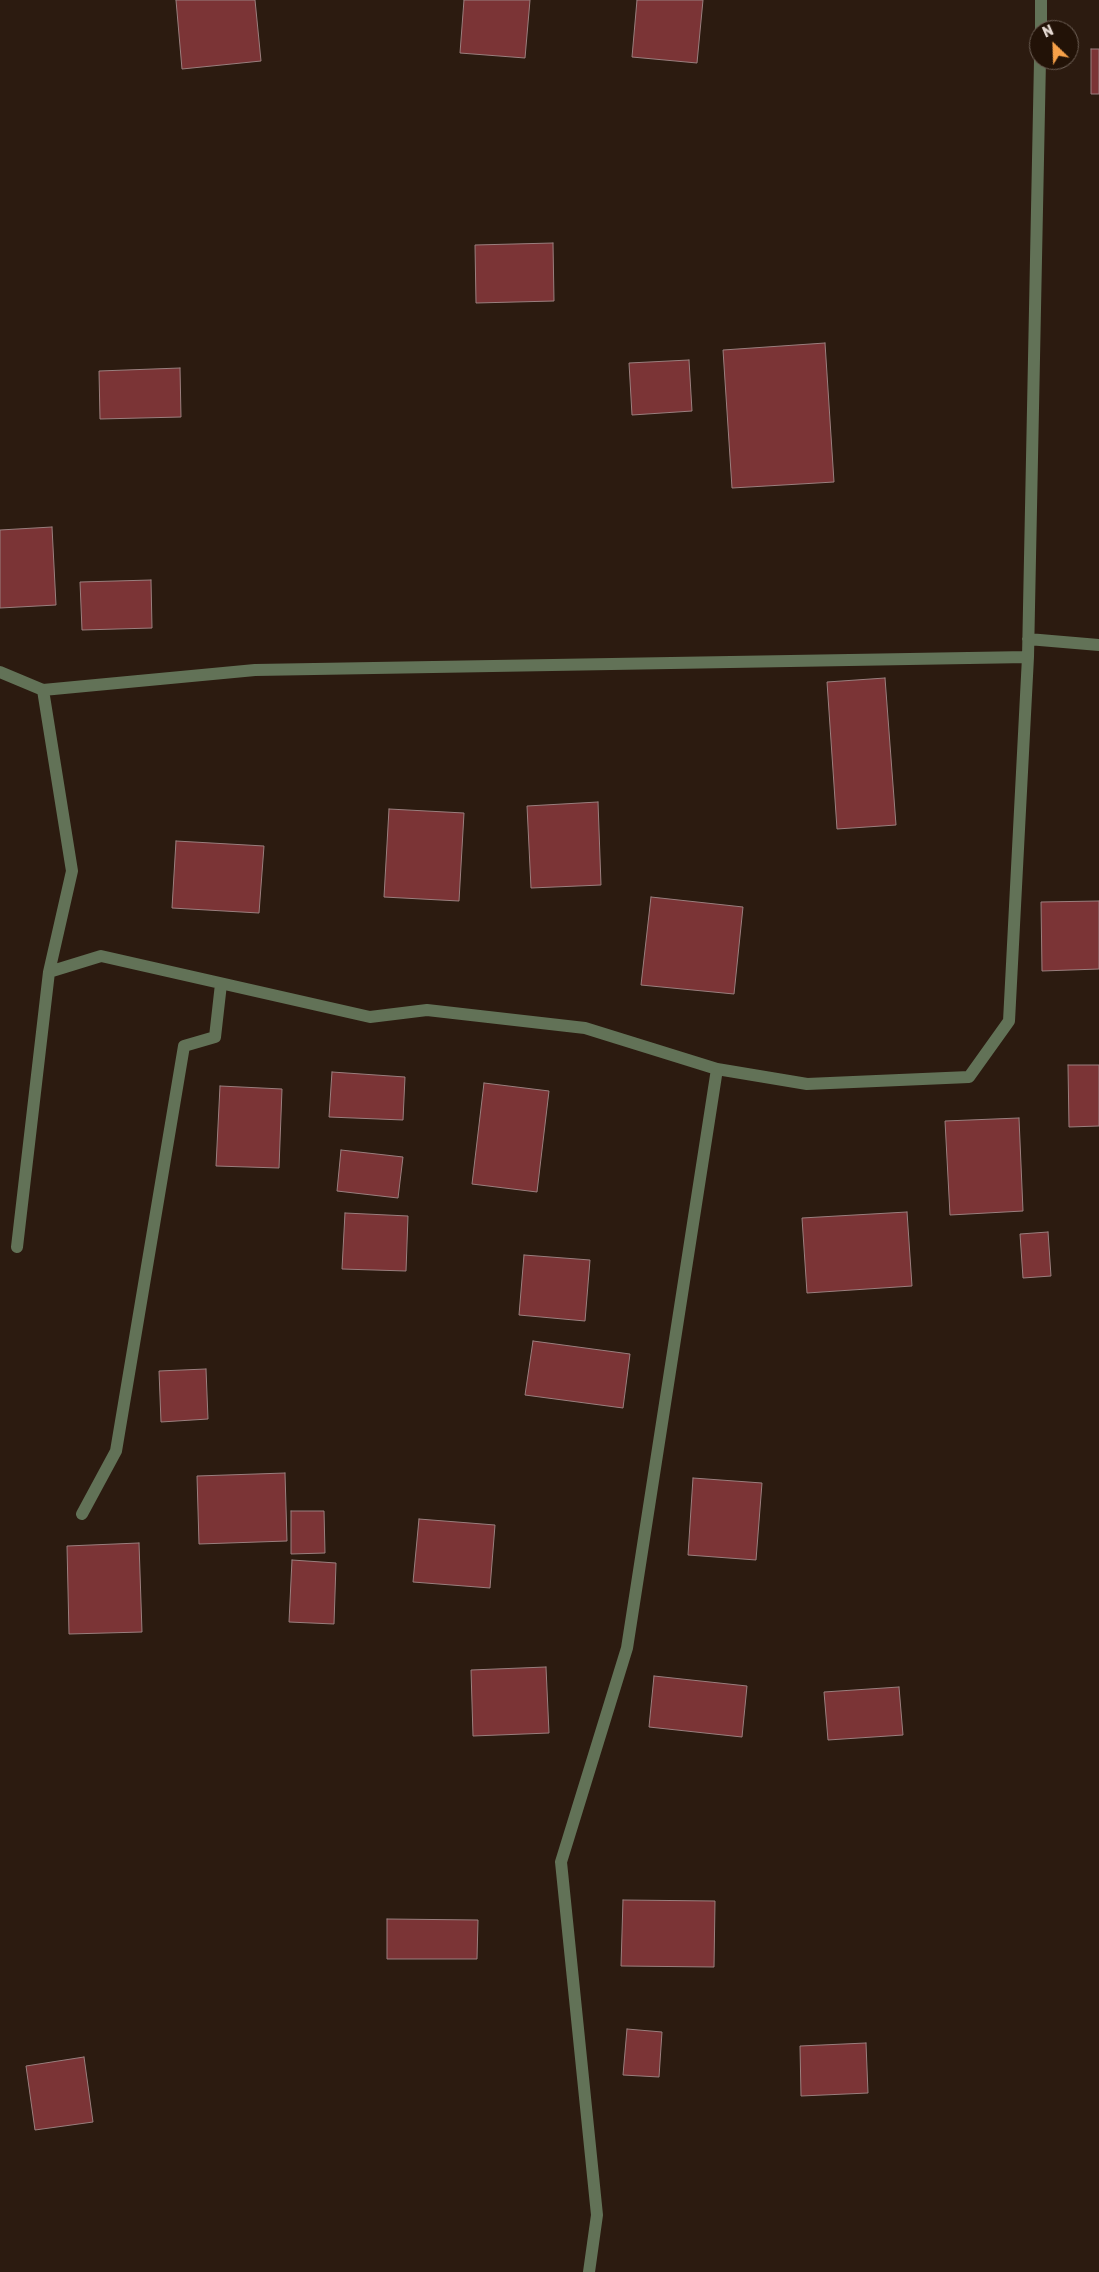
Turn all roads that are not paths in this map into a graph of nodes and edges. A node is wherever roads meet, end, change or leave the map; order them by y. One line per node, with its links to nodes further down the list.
1 (1041, 0): 2 (street)
2 (1041, 20)
3 (1040, 70): 4 (street)
4 (1028, 640): 5 (street); 6 (street)
5 (1099, 645)
6 (1028, 657): 8 (street); 11 (street)
7 (0, 672): 8 (street)
8 (43, 690): 9 (street)
9 (49, 972): 10 (street); 12 (street)
10 (221, 984): 11 (street); 13 (street)
11 (717, 1069): 14 (street)
12 (17, 1247)
13 (82, 1514)
14 (589, 2272)

